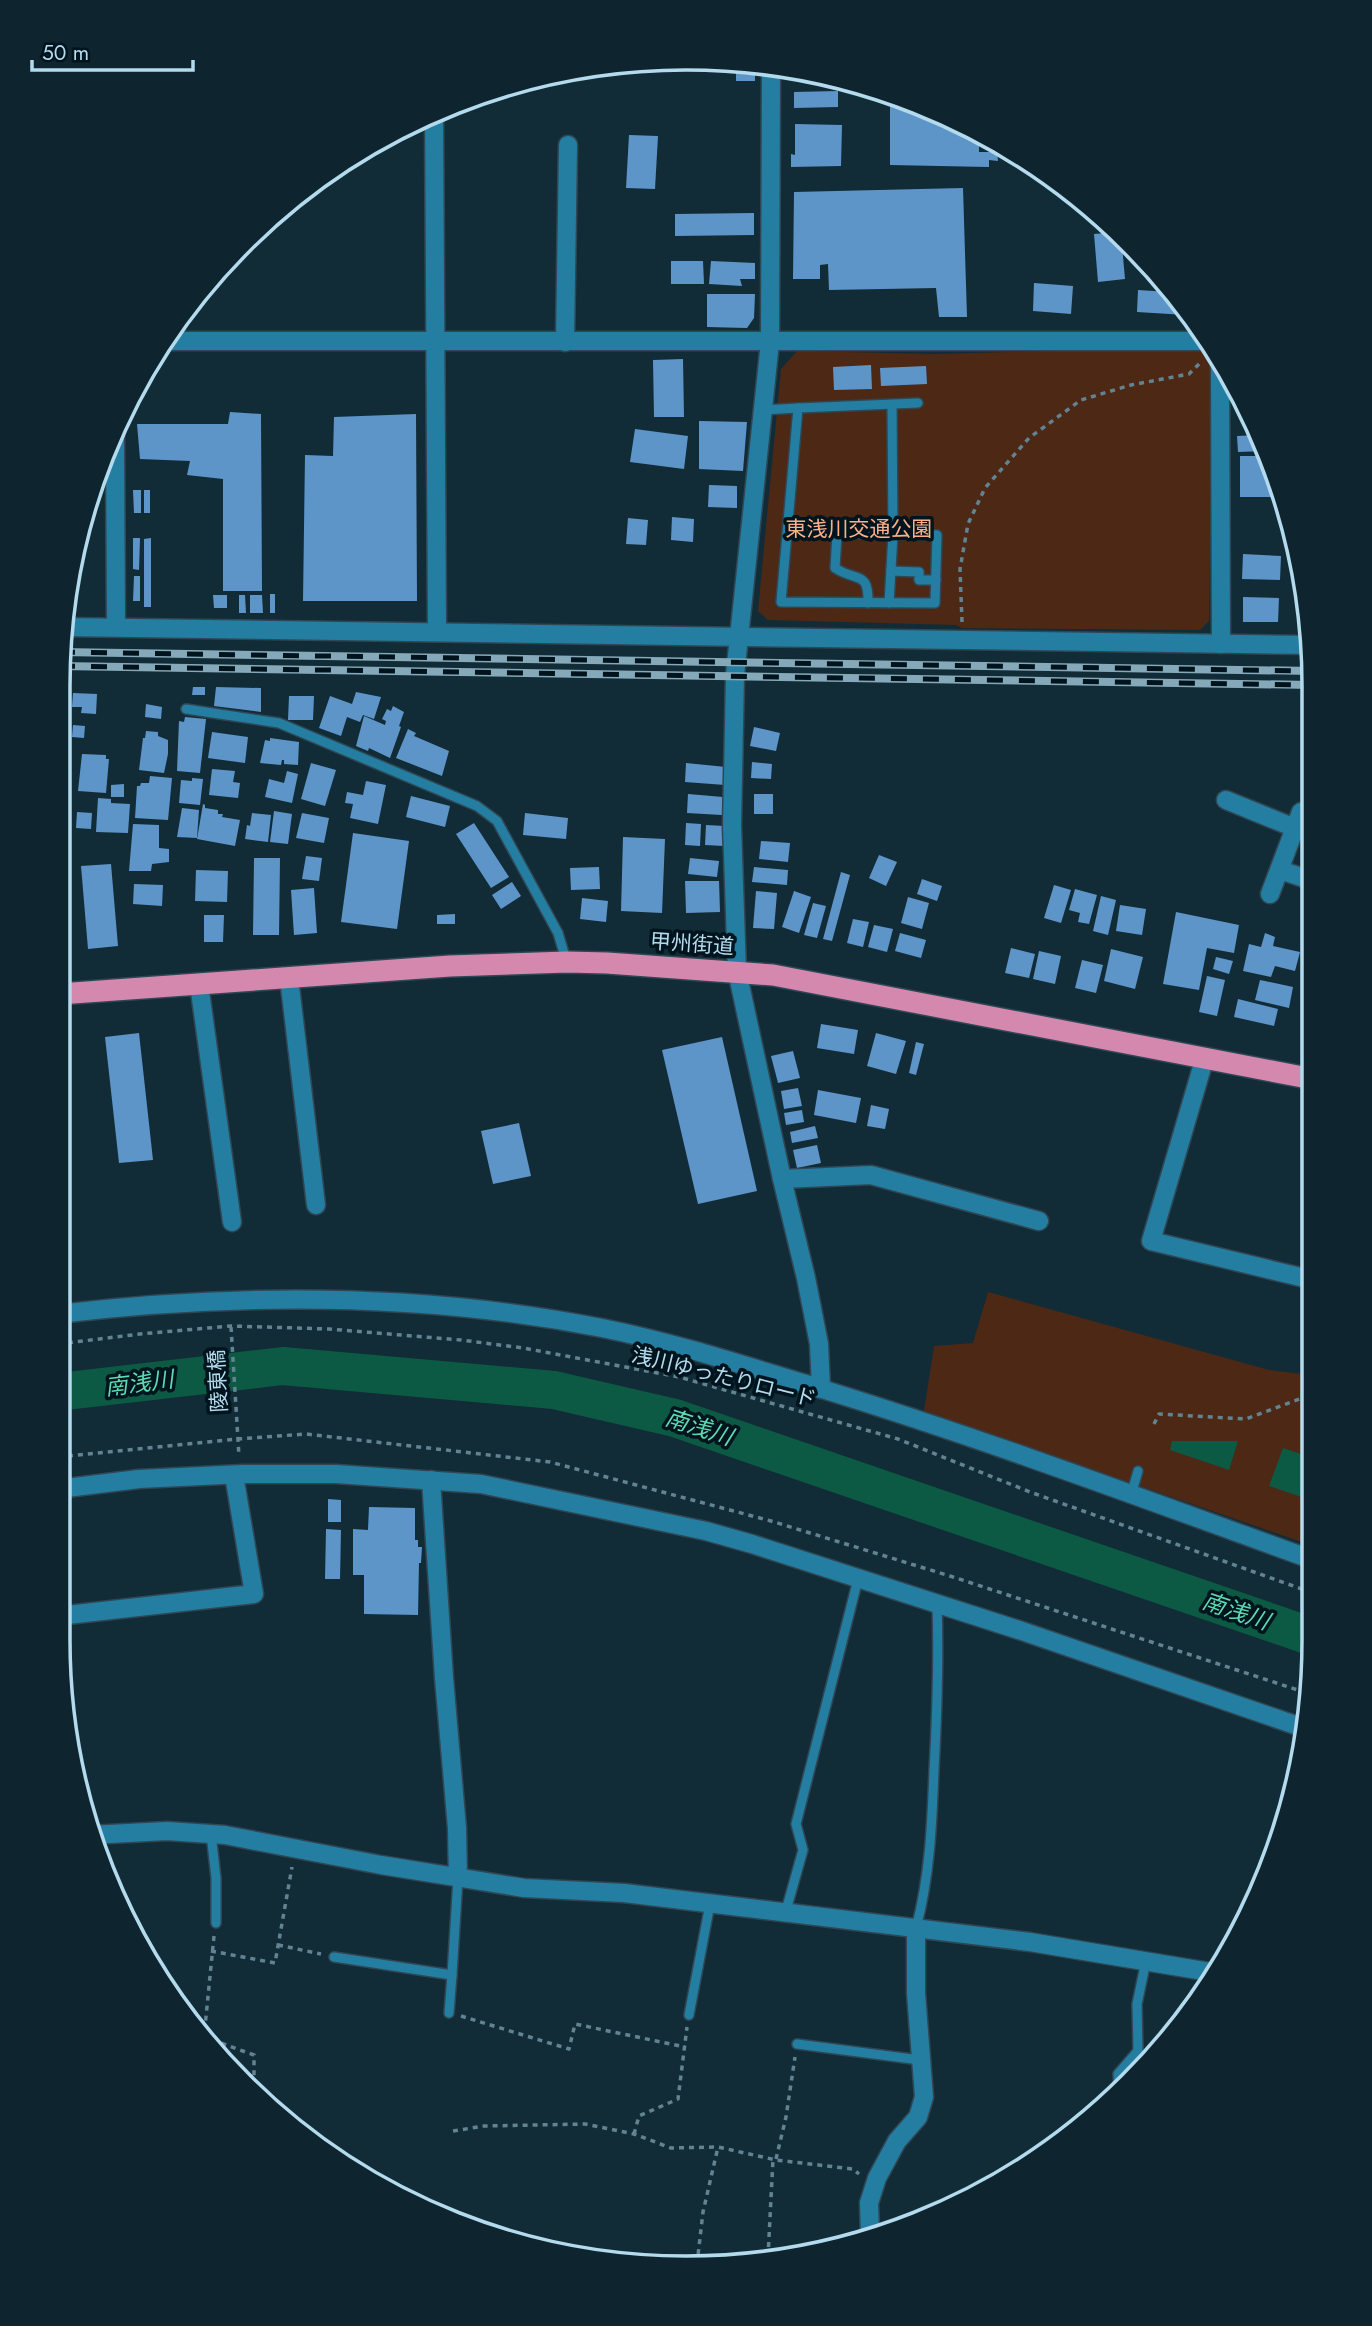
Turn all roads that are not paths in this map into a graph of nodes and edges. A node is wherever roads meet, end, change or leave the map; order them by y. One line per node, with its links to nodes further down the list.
1 (771, 76): 7 (street)
2 (435, 124): 5 (street)
3 (568, 145): 6 (street)
4 (176, 341): 5 (street)
5 (435, 342): 6 (street); 24 (street)
6 (565, 342): 7 (street)
7 (770, 342): 8 (street); 13 (street)
8 (1203, 352)
9 (1212, 367): 26 (street)
10 (918, 403): 11 (lane)
11 (892, 405): 12 (lane); 17 (lane)
12 (798, 408): 13 (lane); 15 (lane)
13 (763, 410): 25 (street)
14 (116, 453): 23 (street)
15 (787, 533): 16 (lane); 20 (lane)
16 (838, 534): 17 (lane); 20 (lane)
17 (893, 535): 18 (lane); 19 (lane)
18 (891, 571): 19 (lane); 21 (lane)
19 (936, 580): 21 (lane)
20 (868, 603): 21 (lane)
21 (889, 603)
22 (73, 627): 23 (street)
23 (116, 627): 24 (street)
24 (437, 630): 25 (street)
25 (739, 638): 26 (street); 34 (street)
26 (1221, 644): 27 (street)
27 (1301, 645)
28 (186, 709): 33 (lane)
29 (1226, 800): 30 (street)
30 (1280, 870): 31 (street); 32 (street)
31 (1302, 877)
32 (1270, 894)
33 (567, 962): 34 (highway, 甲州街道); 35 (highway, 甲州街道)
34 (737, 971): 38 (highway, 甲州街道); 40 (street)
35 (289, 978): 36 (highway, 甲州街道); 41 (street)
36 (199, 984): 37 (highway, 甲州街道); 43 (street)
37 (70, 993)
38 (1205, 1057): 39 (highway, 甲州街道); 44 (street)
39 (1302, 1077)
40 (782, 1179): 42 (street); 46 (street)
41 (316, 1205)
42 (1039, 1221)
43 (232, 1222)
44 (1302, 1277)
45 (70, 1313): 46 (street)
46 (821, 1389): 51 (street)
47 (1138, 1471): 51 (lane)
48 (234, 1475): 49 (street); 50 (street); 55 (street)
49 (431, 1480): 53 (street); 59 (street)
50 (70, 1488)
51 (1130, 1495): 52 (street)
52 (1302, 1556)
53 (858, 1579): 54 (street); 61 (lane)
54 (937, 1604): 56 (street); 63 (lane)
55 (70, 1615)
56 (1296, 1725)
57 (102, 1834): 58 (street)
58 (211, 1834): 59 (street); 62 (lane)
59 (458, 1878): 60 (street); 67 (lane)
60 (710, 1904): 61 (street); 69 (lane)
61 (785, 1914): 63 (street)
62 (216, 1923)
63 (916, 1928): 65 (street); 71 (street)
64 (334, 1957): 67 (lane)
65 (1146, 1961): 66 (street); 72 (lane)
66 (1205, 1971)
67 (452, 1975): 68 (lane)
68 (449, 2013)
69 (689, 2015)
70 (797, 2045): 71 (lane)
71 (920, 2060): 73 (street)
72 (1118, 2079)
73 (870, 2227)

